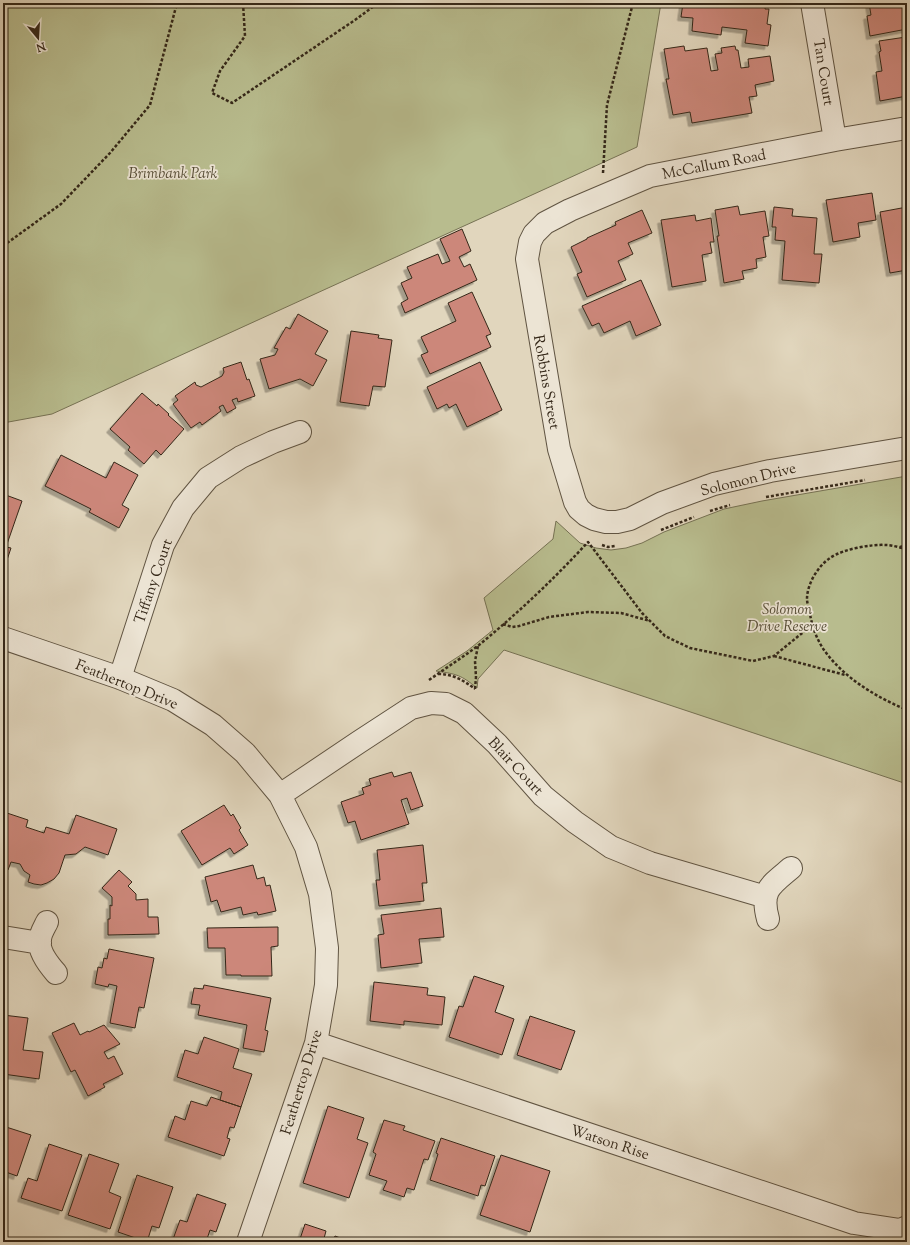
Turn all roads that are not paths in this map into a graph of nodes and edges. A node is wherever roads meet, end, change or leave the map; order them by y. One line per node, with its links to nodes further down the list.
1 (812, 3): 3 (street, Tan Court)
2 (907, 128): 3 (street, McCallum Road)
3 (835, 140): 4 (street, McCallum Road)
4 (534, 234): 7 (street, Robbins Street)
5 (300, 432): 9 (street, Tiffany Court)
6 (907, 448): 7 (street, Solomon Drive)
7 (594, 519)
8 (3, 638): 9 (street, Feathertop Drive)
9 (120, 678): 10 (street, Feathertop Drive)
10 (280, 795): 12 (street, Blair Court); 18 (street, Feathertop Drive)
11 (791, 868): 12 (street)
12 (766, 897): 13 (street)
13 (768, 919)
14 (47, 922): 16 (street)
15 (3, 937): 16 (street)
16 (40, 943): 17 (street)
17 (56, 973)
18 (316, 1043): 19 (street, Watson Rise); 20 (street, Feathertop Drive)
19 (907, 1228)
20 (248, 1242)

